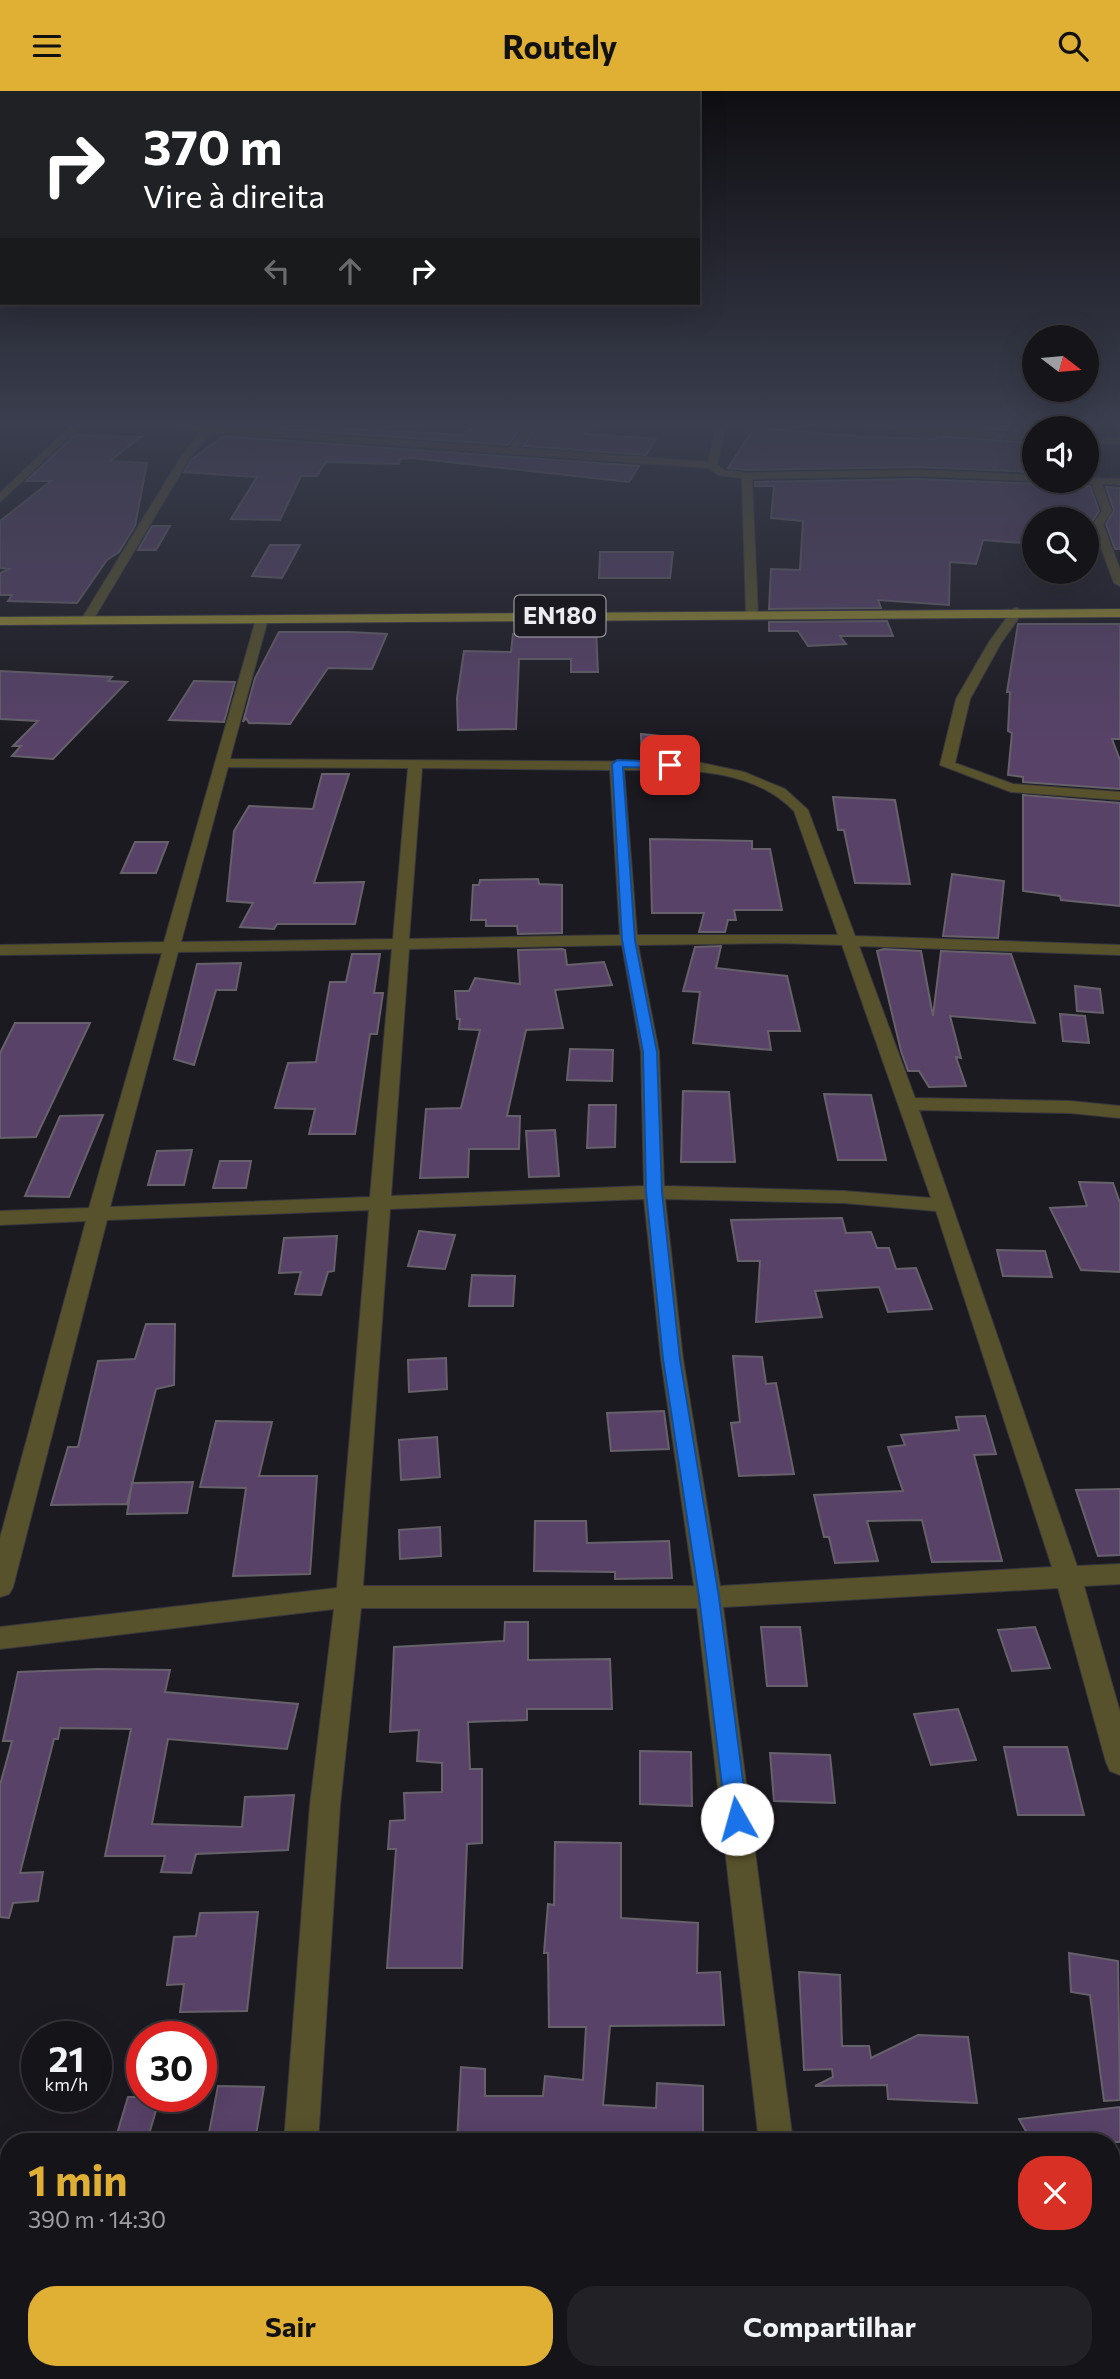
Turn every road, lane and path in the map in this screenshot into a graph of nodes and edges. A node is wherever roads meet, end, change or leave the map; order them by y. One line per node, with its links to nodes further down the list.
1 (142, 530): 9 (street)
2 (749, 530): 7 (street)
3 (1100, 530): 4 (street)
4 (1120, 583)
5 (1017, 612): 6 (main road, EN180); 7 (main road, EN180); 14 (street)
6 (1120, 613)
7 (752, 614): 8 (main road, EN180)
8 (262, 619): 9 (main road, EN180); 11 (street)
9 (88, 620): 10 (main road, EN180)
10 (0, 621)
11 (222, 763): 12 (street); 18 (street)
12 (415, 764): 13 (street); 17 (street)
13 (617, 764): 15 (street); 16 (street)
14 (1120, 796)
15 (629, 940): 16 (street); 17 (street); 23 (street)
16 (846, 940): 20 (street); 21 (street)
17 (402, 945): 18 (street); 24 (street)
18 (171, 949): 19 (street); 26 (street)
19 (0, 950)
20 (1120, 950)
21 (906, 1104): 22 (street); 25 (street)
22 (1120, 1112)
23 (654, 1192): 24 (street); 25 (street); 32 (street)
24 (381, 1203): 26 (street); 31 (street)
25 (944, 1205): 29 (street)
26 (97, 1217): 27 (street); 30 (street)
27 (0, 1218)
28 (1120, 1574): 29 (street)
29 (1069, 1577): 32 (street); 34 (street)
30 (0, 1587)
31 (349, 1597): 32 (street); 33 (street); 35 (street)
32 (709, 1597): 36 (street)
33 (0, 1638)
34 (1120, 1762)
35 (302, 2133)
36 (775, 2133)

